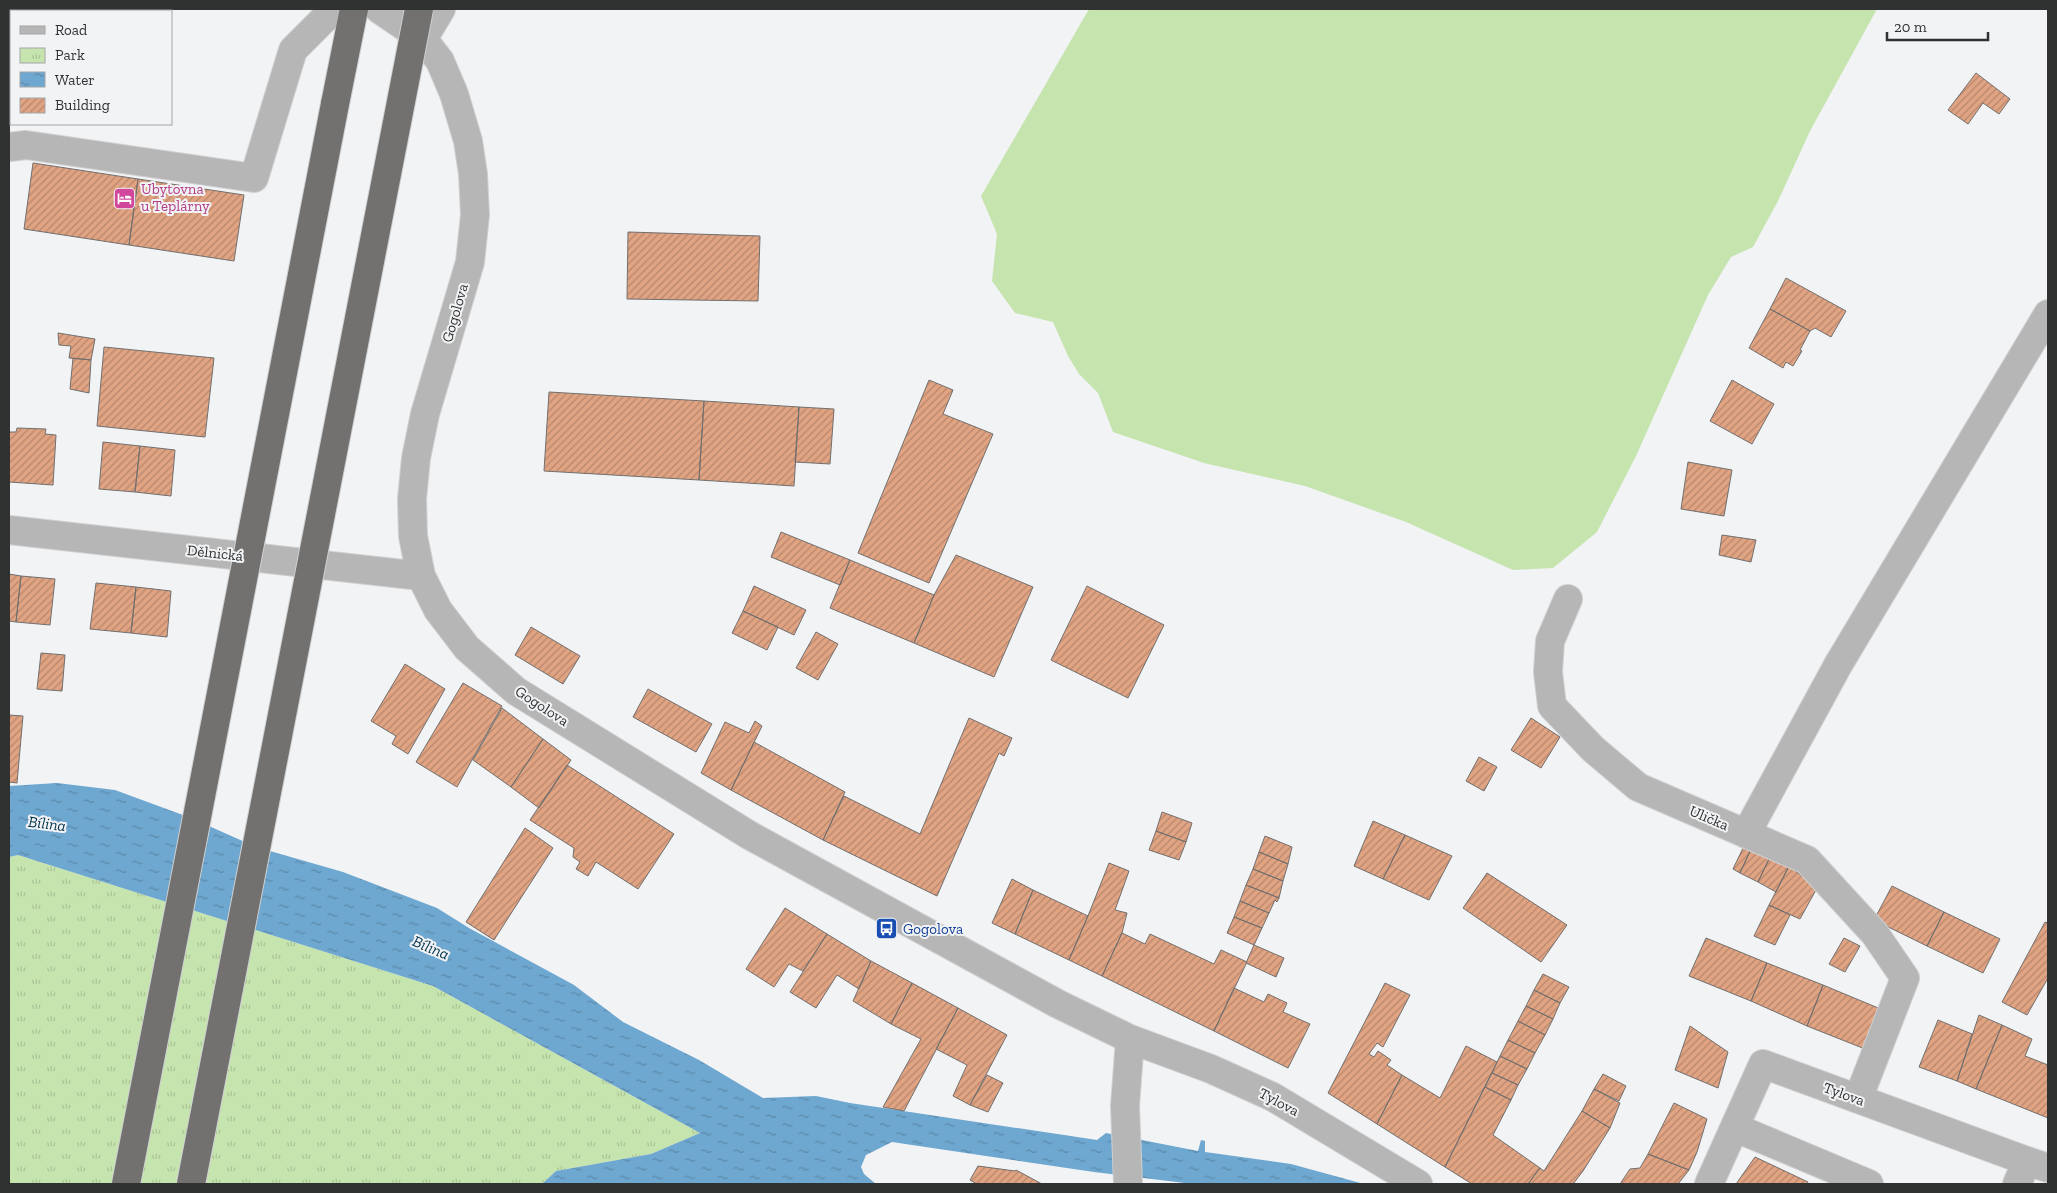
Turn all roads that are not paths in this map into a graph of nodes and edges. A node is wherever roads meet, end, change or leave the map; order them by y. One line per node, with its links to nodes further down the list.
1 (334, 9): 9 (street)
2 (340, 9): 8 (highway)
3 (354, 9): 8 (highway)
4 (379, 9): 7 (street, Gogolova)
5 (419, 9): 20 (highway, bridge)
6 (441, 9): 7 (street)
7 (423, 39): 12 (street, Gogolova)
8 (335, 104): 19 (highway, bridge)
9 (9, 147)
10 (2048, 314): 14 (street)
11 (9, 530): 12 (street, Dělnická)
12 (421, 576): 15 (street, Gogolova)
13 (1568, 599): 14 (street, Ulička)
14 (1746, 834): 16 (street, Ulička)
15 (1130, 1039): 21 (street); 22 (street, Tylova)
16 (1858, 1099): 17 (street, Tylova); 18 (street, Tylova)
17 (1736, 1128): 23 (street, Tylova); 24 (street)
18 (2031, 1171)
19 (126, 1184)
20 (190, 1184)
21 (1128, 1184)
22 (1418, 1184)
23 (1709, 1184)
24 (1869, 1184)

